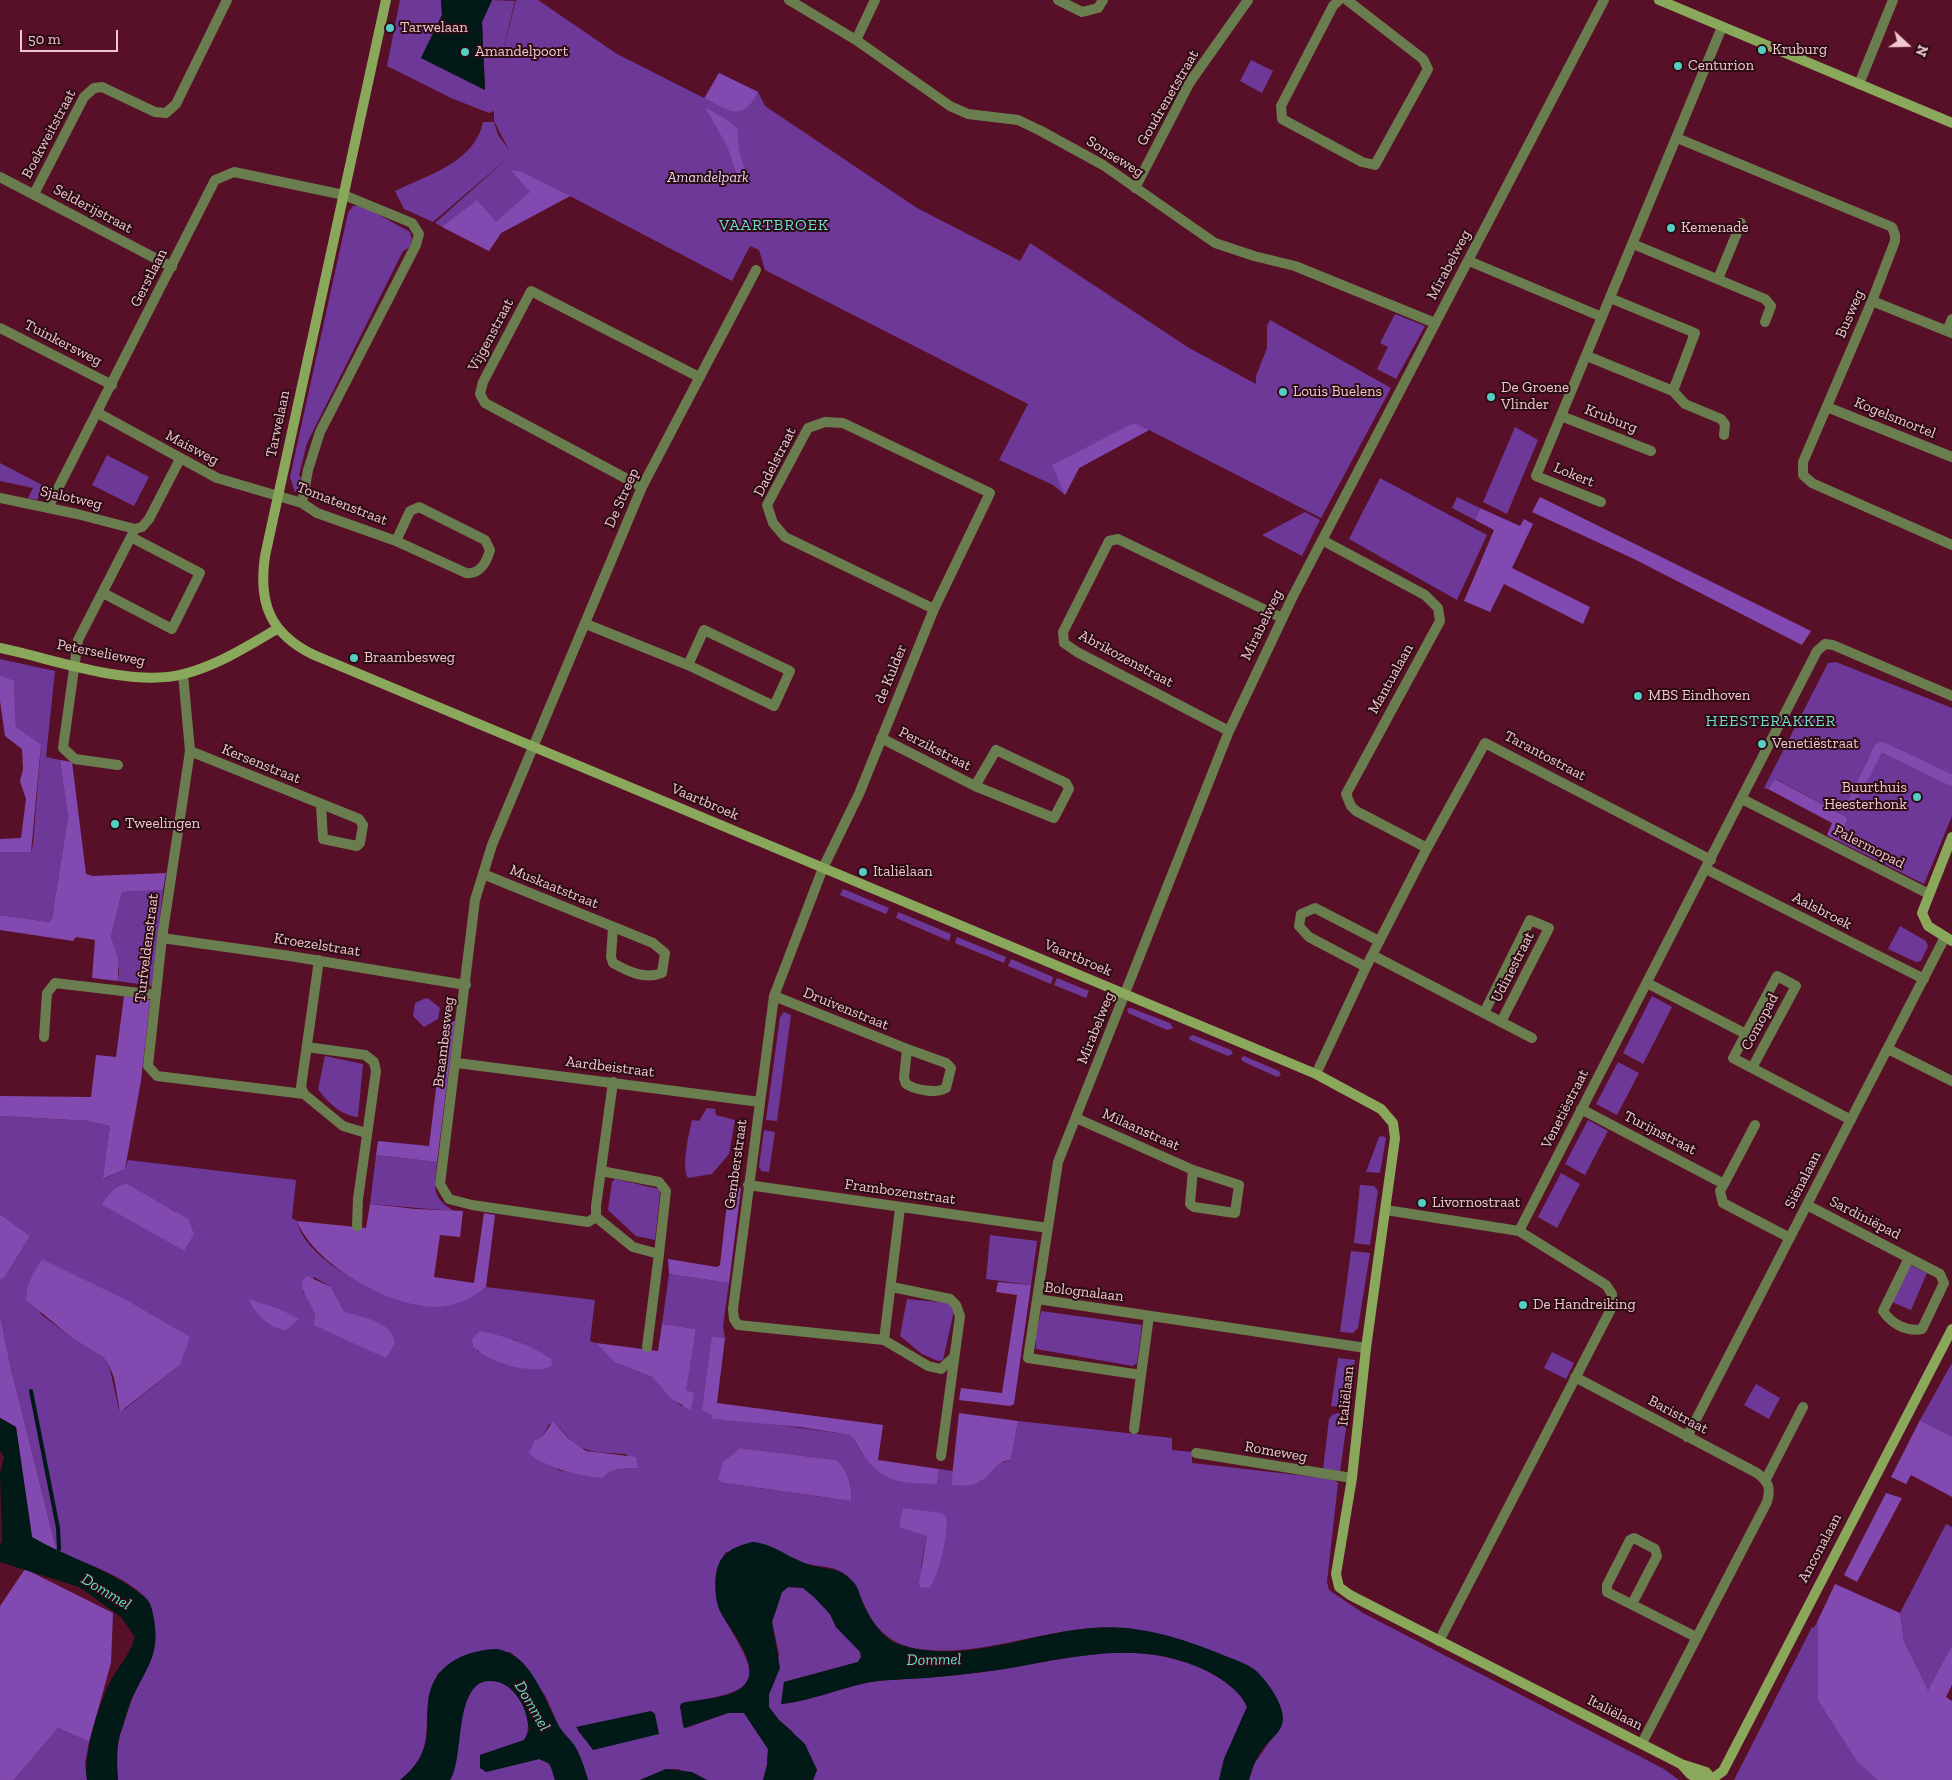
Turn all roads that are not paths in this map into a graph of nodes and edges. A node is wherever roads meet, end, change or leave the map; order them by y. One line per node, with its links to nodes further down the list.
1 (227, 0): 20 (street, Boekweitstraat)
2 (386, 0): 21 (street, Tarwelaan)
3 (789, 0): 14 (street, Sonseweg)
4 (876, 0): 14 (street)
5 (1058, 0): 6 (street)
6 (1103, 0)
7 (1248, 0): 19 (street, Goudrenetstraat)
8 (1339, 0): 9 (street)
9 (1346, 0)
10 (1604, 0): 24 (street, Mirabelweg)
11 (1659, 0): 13 (street)
12 (1893, 0): 15 (street)
13 (1722, 27): 15 (street); 17 (street, Kruburg)
14 (856, 40): 19 (street, Sonseweg)
15 (1859, 84): 16 (street)
16 (1952, 123)
17 (1677, 138): 23 (street, Kruburg); 29 (street, Busweg)
18 (0, 176): 20 (street, Selderijstraat)
19 (1135, 188): 33 (street, Sonseweg)
20 (34, 194): 25 (street, Selderijstraat)
21 (344, 195): 25 (street, Gerstlaan); 50 (street, Tarwelaan); 53 (street)
22 (1741, 223): 27 (street)
23 (1633, 244): 27 (street); 28 (street, Kruburg)
24 (1469, 261): 30 (street); 33 (street, Mirabelweg)
25 (172, 267): 38 (street, Gerstlaan)
26 (756, 270): 37 (street, De Streep)
27 (1718, 279): 32 (street)
28 (1610, 298): 30 (street, Kruburg); 39 (street)
29 (1872, 301): 35 (street); 40 (street, Busweg)
30 (1602, 317): 36 (street, Kruburg)
31 (1952, 319): 35 (street)
32 (1765, 322)
33 (1435, 323): 56 (street, Mirabelweg)
34 (0, 328): 38 (street, Tuinkersweg)
35 (1950, 332)
36 (1586, 356): 39 (street); 42 (street, Kruburg)
37 (699, 377): 48 (street, De Streep); 48 (street, Vijgenstraat)
38 (112, 385): 41 (street, Gerstlaan)
39 (1673, 391): 43 (street)
40 (1827, 407): 45 (street, Kogelsmortel); 58 (street, Busweg)
41 (98, 413): 46 (street, Maisweg); 54 (street, Gerstlaan)
42 (1561, 416): 44 (street, Kruburg); 47 (street, Kruburg)
43 (1724, 435)
44 (1651, 451)
45 (1952, 457)
46 (180, 459): 50 (street, Maisweg); 55 (street)
47 (1536, 476): 52 (street, Lokert)
48 (642, 487): 62 (street, De Streep)
49 (990, 493): 60 (street, de Kulder); 60 (street, Dadelstraat)
50 (278, 496): 53 (street, Tomatenstraat); 63 (street, Tarwelaan)
51 (0, 498): 54 (street, Sjalotweg)
52 (1601, 502)
53 (302, 503): 57 (street, Tomatenstraat)
54 (48, 508): 55 (street, Sjalotweg)
55 (133, 533): 59 (street); 59 (street, Sjalotweg)
56 (1322, 540): 61 (street, Mirabelweg); 78 (street, Mantualaan)
57 (396, 541): 57 (street, Tomatenstraat)
58 (1952, 545)
59 (102, 593): 65 (street)
60 (934, 609): 70 (street, de Kulder)
61 (1282, 618): 69 (street, Mirabelweg); 69 (street, Abrikozenstraat)
62 (586, 624): 66 (street); 71 (street, De Streep)
63 (278, 629): 67 (street, Peterselieweg); 71 (street, Vaartbroek)
64 (0, 648): 65 (street, Peterselieweg)
65 (74, 664): 67 (street, Peterselieweg); 73 (street)
66 (688, 665): 66 (street)
67 (183, 674): 72 (street, Turfveldenstraat)
68 (1952, 696): 75 (street, Venetiëstraat)
69 (1229, 730): 93 (street, Mirabelweg)
70 (881, 738): 74 (street, Perzikstraat); 80 (street, de Kulder)
71 (534, 747): 80 (street, Vaartbroek); 81 (street, Braambesweg)
72 (190, 751): 76 (street, Kersenstraat); 84 (street, Turfveldenstraat)
73 (118, 765)
74 (975, 786): 74 (street, Perzikstraat)
75 (1742, 799): 79 (street, Venetiëstraat); 82 (street, Palermopad)
76 (321, 805): 76 (street, Kersenstraat)
77 (1952, 837): 82 (street)
78 (1427, 848): 79 (street, Tarantostraat); 86 (street, Tarantostraat)
79 (1708, 864): 90 (street, Aalsbroek); 91 (street, Venetiëstraat)
80 (823, 868): 93 (street, Vaartbroek); 95 (street, Gemberstraat)
81 (483, 874): 83 (street, Muskaatstraat); 92 (street, Braambesweg)
82 (1929, 894): 85 (street)
83 (613, 927): 83 (street, Muskaatstraat)
84 (162, 938): 88 (street, Kroezelstraat); 94 (street, Turfveldenstraat)
85 (1949, 939): 90 (street, Siënalaan)
86 (1379, 941): 87 (street, Tarantostraat); 89 (street)
87 (1372, 956): 89 (street, Tarantostraat); 96 (street, Udinestraat)
88 (319, 960): 92 (street, Kroezelstraat); 101 (street)
89 (1366, 968): 106 (street, Tarantostraat)
90 (1924, 979): 103 (street, Siënalaan)
91 (1647, 983): 98 (street, Comopad); 111 (street, Venetiëstraat)
92 (466, 985): 104 (street, Braambesweg)
93 (1126, 994): 106 (street, Italiëlaan); 112 (street, Mirabelweg)
94 (156, 995): 99 (street); 109 (street, Turfveldenstraat)
95 (774, 996): 102 (street, Druivenstraat); 110 (street, Gemberstraat)
96 (1484, 1014): 97 (street, Udinestraat); 97 (street, Udinestraat)
97 (1501, 1022): 100 (street, Udinestraat)
98 (1746, 1034): 105 (street, Comopad); 105 (street, Comopad)
99 (44, 1038)
100 (1532, 1038)
101 (307, 1047): 109 (street); 115 (street)
102 (907, 1049): 102 (street, Druivenstraat)
103 (1888, 1049): 107 (street); 113 (street, Siënalaan)
104 (457, 1063): 108 (street, Aardbeistraat); 123 (street, Braambesweg)
105 (1752, 1068): 113 (street, Comopad)
106 (1316, 1074): 122 (street, Italiëlaan)
107 (1952, 1081)
108 (613, 1082): 110 (street, Aardbeistraat); 117 (street)
109 (304, 1094): 115 (street)
110 (760, 1102): 118 (street, Gemberstraat)
111 (1582, 1110): 119 (street, Turijnstraat); 126 (street, Venetiëstraat)
112 (1076, 1118): 116 (street, Milaanstraat); 125 (street, Mirabelweg)
113 (1851, 1120): 120 (street, Siënalaan)
114 (1755, 1125): 119 (street)
115 (366, 1134): 124 (street)
116 (1193, 1170): 116 (street, Milaanstraat)
117 (601, 1171): 123 (street); 128 (street)
118 (748, 1184): 121 (street, Frambozenstraat); 134 (street, Gemberstraat)
119 (1724, 1184): 127 (street)
120 (1807, 1205): 127 (street, Siënalaan); 129 (street, Sardiniëpad)
121 (900, 1208): 125 (street, Frambozenstraat); 130 (street)
122 (1386, 1210): 126 (street); 136 (street, Italiëlaan)
123 (596, 1217): 128 (street)
124 (357, 1226)
125 (1048, 1228): 131 (street, Mirabelweg)
126 (1519, 1231): 139 (street)
127 (1790, 1238): 142 (street, Siënalaan)
128 (659, 1254): 135 (street)
129 (1908, 1258): 129 (street, Sardiniëpad)
130 (892, 1287): 134 (street); 137 (street)
131 (1037, 1299): 132 (street, Bolognalaan); 138 (street, Bolognalaan)
132 (1150, 1316): 136 (street, Bolognalaan); 138 (street)
133 (1952, 1329): 153 (street, Anconalaan)
134 (884, 1340): 137 (street, Gemberstraat)
135 (647, 1347)
136 (1366, 1348): 145 (street, Italiëlaan)
137 (954, 1358): 144 (street)
138 (1141, 1375): 141 (street)
139 (1575, 1377): 142 (street, Baristraat); 149 (street)
140 (1803, 1407): 146 (street)
141 (1134, 1429)
142 (1687, 1437): 146 (street, Baristraat)
143 (1196, 1453): 145 (street, Romeweg)
144 (941, 1456)
145 (1352, 1478): 149 (street, Italiëlaan)
146 (1766, 1479): 148 (street)
147 (1632, 1604): 147 (street); 148 (street)
148 (1696, 1637): 150 (street)
149 (1439, 1641): 150 (street, Italiëlaan)
150 (1642, 1743): 151 (street, Italiëlaan)
151 (1681, 1764): 152 (street, Italiëlaan); 153 (street, Italiëlaan)
152 (1701, 1780)
153 (1709, 1780)

